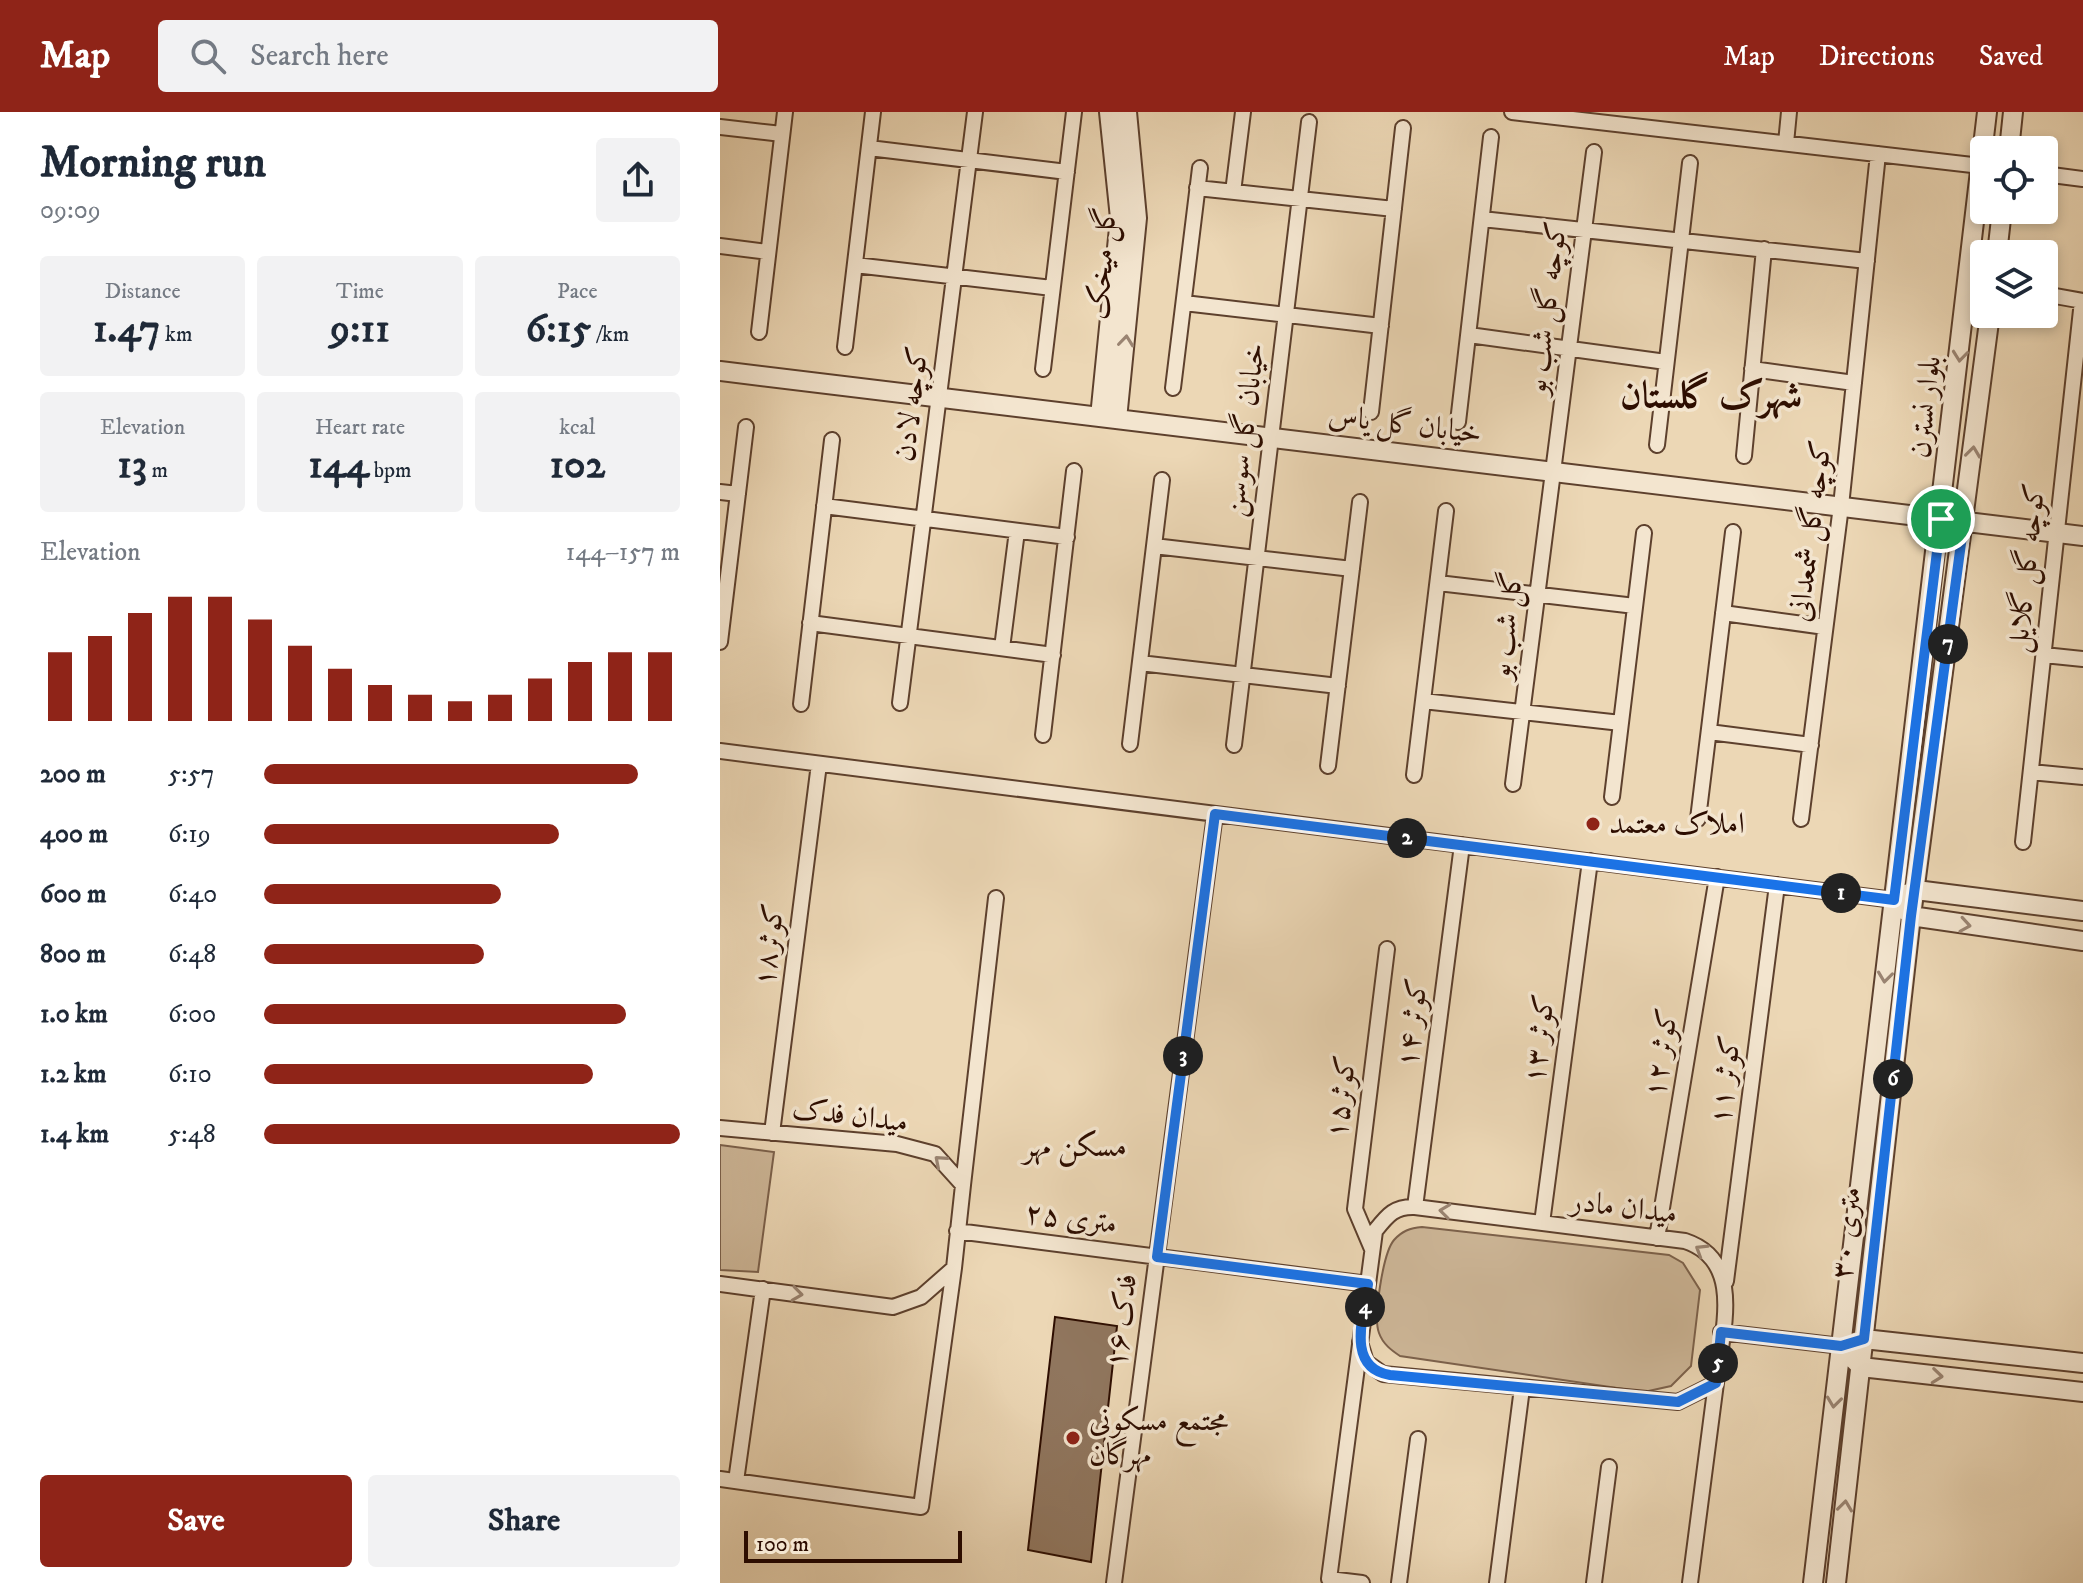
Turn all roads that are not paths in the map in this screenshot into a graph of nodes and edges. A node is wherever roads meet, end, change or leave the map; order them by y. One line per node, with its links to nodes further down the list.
1 (785, 112): 15 (street)
2 (873, 112): 20 (street)
3 (975, 112): 23 (street, کوچه لادن)
4 (1074, 112): 27 (street)
5 (1109, 112): 63 (street, گل میخک)
6 (1127, 112): 63 (street, گل میخک, one-way to 6)
7 (1243, 112): 31 (street)
8 (1519, 112): 19 (street)
9 (1789, 112): 19 (street)
10 (1987, 112): 16 (street, بلوار نسترن)
11 (2013, 112): 17 (street)
12 (1309, 122): 32 (street, خیابان گل سوسن)
13 (720, 127): 15 (street)
14 (1403, 128): 33 (street)
15 (782, 134): 40 (street)
16 (1984, 136)
17 (2010, 136)
18 (1491, 137): 34 (street)
19 (1786, 143): 22 (street)
20 (869, 148): 23 (street); 42 (street)
21 (1594, 152): 36 (street, کوچه گل شب بو)
22 (1878, 154): 25 (street); 41 (street, کوچه گل شمعدانی)
23 (969, 159): 27 (street); 43 (street, کوچه لادن)
24 (1690, 163): 37 (street)
25 (1970, 165)
26 (1200, 168): 30 (street)
27 (1067, 172): 44 (street)
28 (2058, 176): 29 (street)
29 (2083, 179)
30 (1197, 188): 31 (street); 47 (street)
31 (1233, 192): 32 (street)
32 (1299, 199): 33 (street); 48 (street, خیابان گل سوسن)
33 (1394, 209): 49 (street)
34 (1482, 219): 36 (street); 52 (street)
35 (1974, 224): 81 (street, بلوار نسترن, one-way to 81)
36 (1583, 231): 37 (street); 54 (street, کوچه گل شب بو)
37 (1681, 240): 39 (street); 55 (street)
38 (720, 246): 40 (street)
39 (1764, 249): 41 (street); 57 (street)
40 (768, 252): 51 (street)
41 (1867, 261): 59 (street, کوچه گل شمعدانی)
42 (855, 265): 43 (street); 53 (street)
43 (954, 277): 44 (street); 61 (street, کوچه لادن)
44 (1052, 288): 56 (street)
45 (2058, 297): 46 (street)
46 (2083, 301): 66 (street, کوچه گل گلایل)
47 (1184, 303): 48 (street); 60 (street)
48 (1285, 315): 49 (street); 67 (street, خیابان گل سوسن)
49 (1381, 326): 62 (street)
50 (1988, 328): 82 (street, بلوار نسترن, one-way to 50)
51 (759, 332)
52 (1469, 335): 54 (street); 64 (street)
53 (845, 347)
54 (1568, 349): 55 (street); 72 (street, کوچه گل شب بو)
55 (1666, 362): 69 (street)
56 (1043, 369)
57 (1752, 369): 59 (street); 70 (street)
58 (720, 371): 61 (street, خیابان گل یاس)
59 (1854, 383): 78 (street, کوچه گل شمعدانی)
60 (1173, 388)
61 (939, 397): 63 (street, خیابان گل یاس); 80 (street, کوچه لادن)
62 (1371, 412)
63 (1109, 418): 67 (street, خیابان گل یاس)
64 (1458, 422)
65 (746, 427): 75 (street)
66 (2076, 427): 85 (street, کوچه گل گلایل)
67 (1270, 437): 72 (street, خیابان گل یاس); 90 (street, خیابان گل سوسن)
68 (832, 440): 77 (street)
69 (1657, 445)
70 (1744, 456)
71 (1074, 471): 88 (street)
72 (1552, 471): 78 (street, خیابان گل یاس); 93 (street, گل شب بو)
73 (1162, 480): 89 (street)
74 (720, 492): 75 (street)
75 (738, 494): 95 (street)
76 (1360, 502): 91 (street)
77 (824, 506): 80 (street); 97 (street)
78 (1841, 506): 81 (street, خیابان گل یاس); 98 (street, کوچه گل شمعدانی)
79 (1446, 511): 92 (street)
80 (923, 519): 83 (street); 99 (street, کوچه لادن)
81 (1941, 519): 82 (street, خیابان گل یاس); 136 (street, بلوار نسترن)
82 (1964, 521): 85 (street, خیابان گل یاس); 134 (street, بلوار نسترن)
83 (1017, 531): 88 (street); 101 (street)
84 (1733, 532): 96 (street)
85 (2057, 532): 87 (street, خیابان گل یاس); 103 (street, کوچه گل گلایل)
86 (1644, 533): 94 (street)
87 (2083, 536)
88 (1067, 537): 102 (street)
89 (1154, 546): 90 (street); 105 (street)
90 (1256, 557): 91 (street); 106 (street, خیابان گل سوسن)
91 (1352, 569): 107 (street)
92 (1438, 583): 93 (street); 108 (street)
93 (1536, 594): 94 (street); 111 (street, گل شب بو)
94 (1635, 606): 112 (street)
95 (722, 611): 100 (street)
96 (1723, 613): 98 (street); 113 (street)
97 (810, 623): 99 (street); 110 (street)
98 (1825, 627): 117 (street, کوچه گل شمعدانی)
99 (908, 636): 101 (street); 109 (street, کوچه لادن)
100 (720, 642)
101 (1002, 648): 102 (street)
102 (1053, 655): 114 (street)
103 (2044, 655): 104 (street); 121 (street, کوچه گل گلایل)
104 (2083, 659)
105 (1140, 663): 106 (street); 115 (street)
106 (1242, 675): 107 (street); 116 (street, خیابان گل سوسن)
107 (1338, 686): 120 (street)
108 (1423, 701): 111 (street); 122 (street)
109 (900, 703)
110 (801, 704)
111 (1522, 712): 112 (street); 124 (street, گل شب بو)
112 (1621, 723): 125 (street)
113 (1709, 732): 117 (street); 127 (street)
114 (1043, 735)
115 (1130, 744)
116 (1234, 745)
117 (1811, 745): 128 (street, کوچه گل شمعدانی)
118 (720, 751): 119 (street)
119 (819, 764): 126 (street); 142 (street, کوثر۱۸)
120 (1328, 766)
121 (2031, 772): 123 (street); 129 (street, کوچه گل گلایل)
122 (1414, 775)
123 (2083, 777)
124 (1513, 784)
125 (1612, 797)
126 (1215, 814): 130 (street); 149 (street, فدک ۱۶)
127 (1698, 819)
128 (1801, 819)
129 (2023, 842)
130 (1462, 845): 131 (street); 144 (street, کوثر ۱۴)
131 (1590, 861): 132 (street); 145 (street, کوثر ۱۳)
132 (1717, 877): 133 (street); 147 (street, کوثر ۱۲)
133 (1777, 885): 136 (street); 151 (street, کوثر ۱۱)
134 (1916, 890): 136 (street); 137 (street); 138 (street, ۳۰ متری)
135 (996, 898): 143 (street)
136 (1894, 900): 138 (street); 158 (street, ۳۰ متری, one-way to 158)
137 (2083, 911)
138 (1911, 916): 139 (street, one-way to 139); 156 (street, ۳۰ متری)
139 (2083, 941)
140 (1387, 949): 148 (street, کوثر۱۵)
141 (720, 1128): 142 (street, میدان فدک)
142 (772, 1133): 143 (street, میدان فدک, one-way to 142)
143 (963, 1185): 146 (street)
144 (1415, 1207): 145 (street, میدان مادر, one-way to 144); 148 (street)
145 (1542, 1223): 147 (street, میدان مادر)
146 (957, 1231): 149 (street, ۲۵ متری); 150 (street)
147 (1657, 1238): 151 (street, میدان مادر, one-way to 147)
148 (1372, 1249): 153 (street)
149 (1157, 1257): 153 (street, ۲۵ متری); 168 (street, فدک ۱۶)
150 (954, 1268): 154 (street, one-way to 150); 167 (street)
151 (1726, 1281): 155 (street)
152 (720, 1284): 154 (street)
153 (1368, 1284): 157 (street)
154 (763, 1289): 167 (street)
155 (1721, 1332): 158 (street); 161 (street)
156 (1864, 1339): 158 (street); 159 (street); 160 (street, ۳۰ متری)
157 (1360, 1342): 162 (street); 169 (street)
158 (1841, 1346): 160 (street); 174 (street, ۳۰ متری, one-way to 174)
159 (2083, 1363)
160 (1861, 1367): 163 (street, one-way to 163); 175 (street, ۳۰ متری, one-way to 160)
161 (1716, 1383): 162 (street); 173 (street)
162 (1522, 1388): 171 (street)
163 (2083, 1392)
164 (1418, 1439): 170 (street)
165 (1609, 1467): 172 (street)
166 (720, 1479): 167 (street)
167 (736, 1481)
168 (1114, 1583)
169 (1362, 1583)
170 (1399, 1583)
171 (1497, 1583)
172 (1594, 1583)
173 (1690, 1583)
174 (1813, 1583)
175 (1836, 1583)

